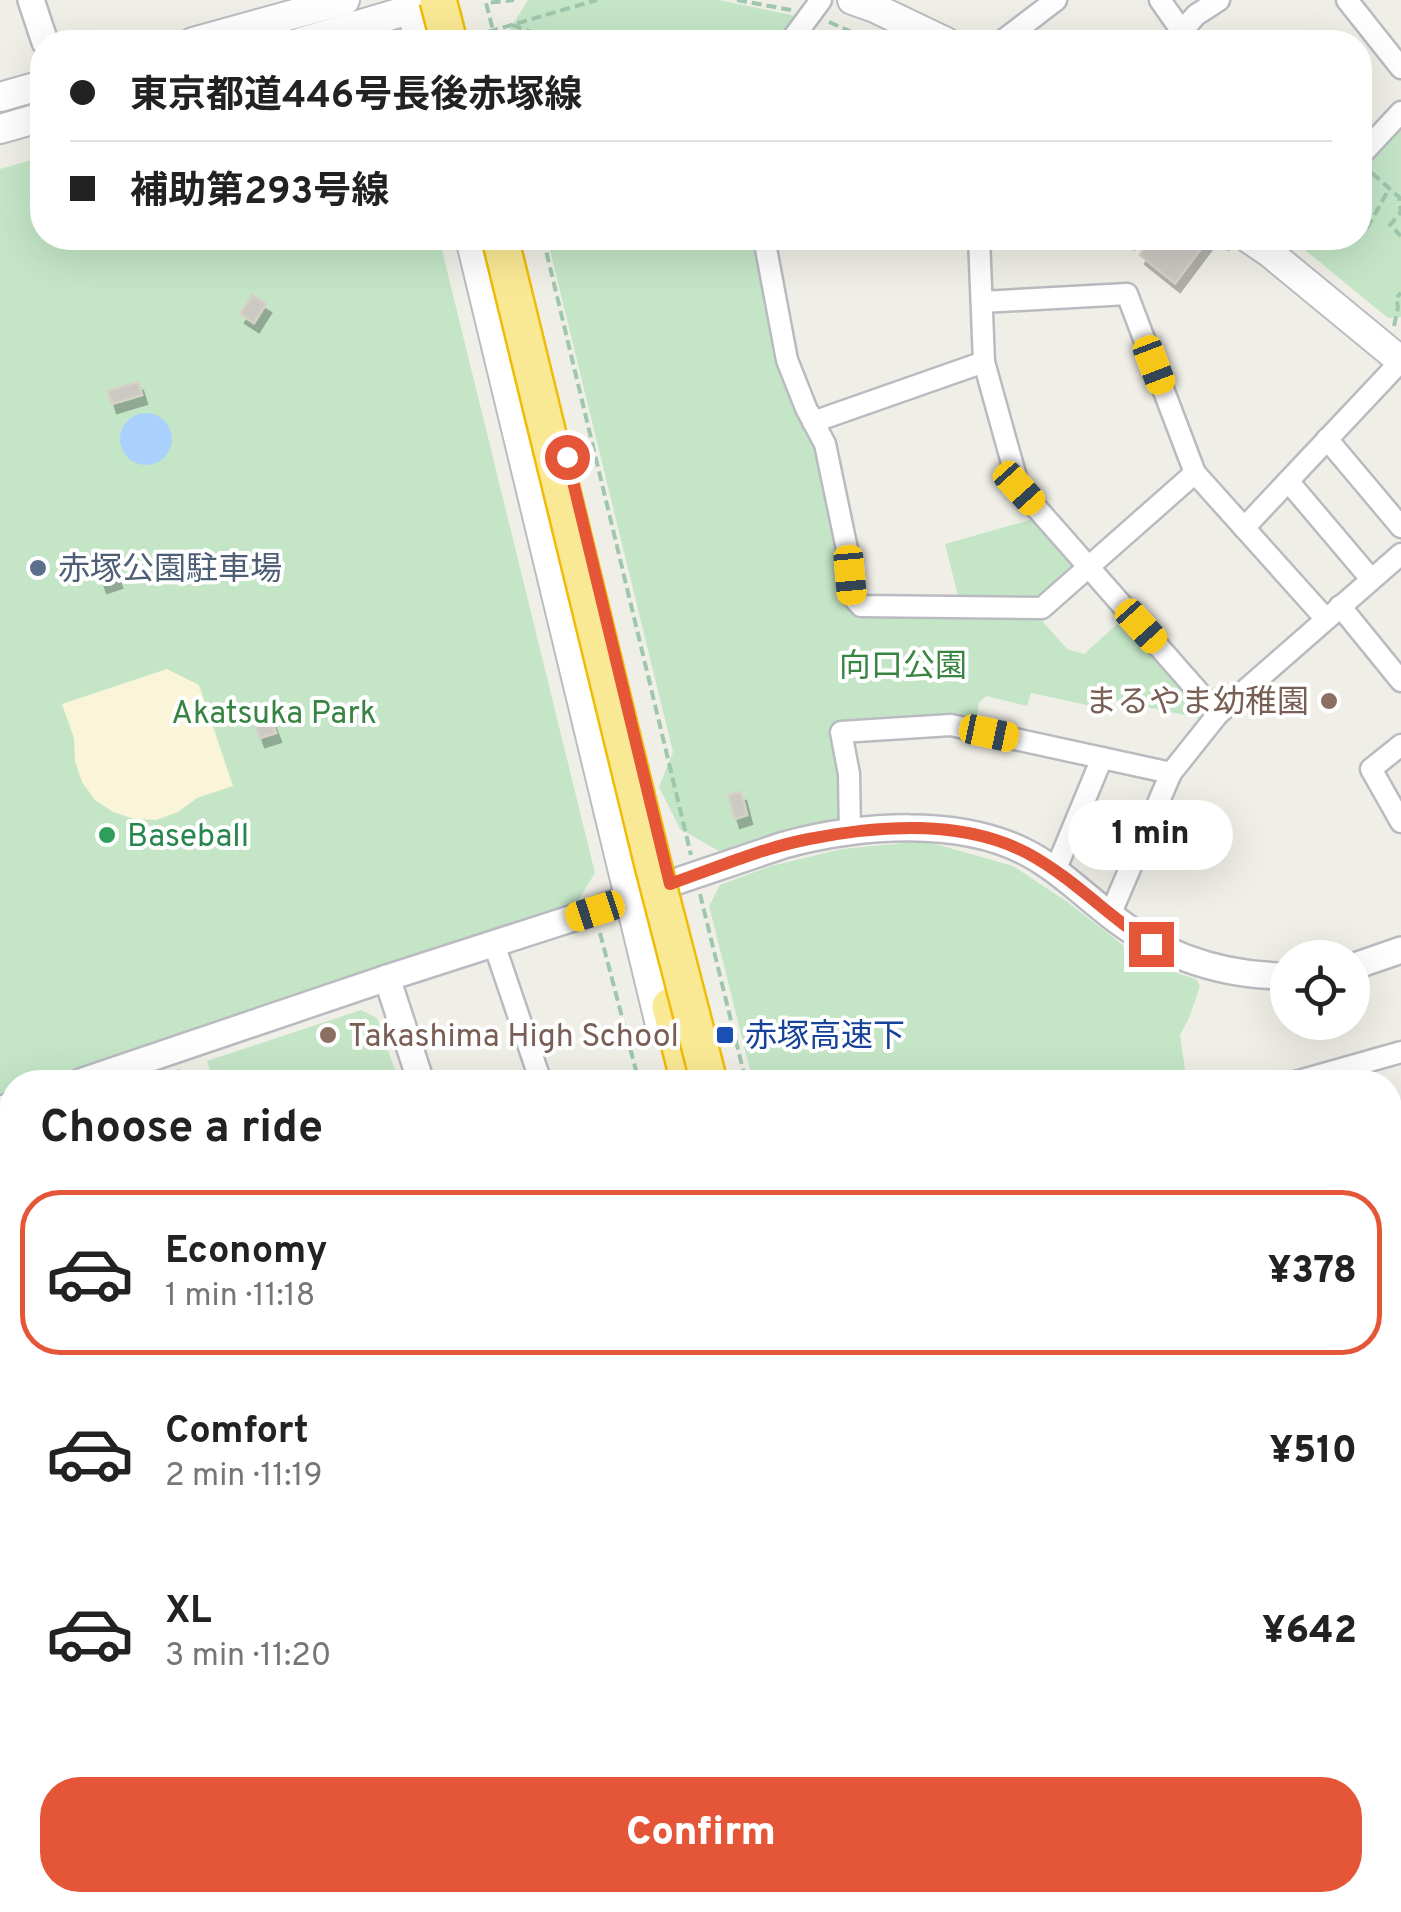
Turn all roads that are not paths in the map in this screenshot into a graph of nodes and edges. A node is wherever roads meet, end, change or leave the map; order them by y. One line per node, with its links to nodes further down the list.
1 (31, 0): 11 (street)
2 (345, 0): 12 (main road)
3 (452, 0): 16 (main road)
4 (821, 0): 17 (street)
5 (852, 0): 18 (main road)
6 (1056, 0): 19 (street)
7 (1160, 0): 20 (street)
8 (1219, 0): 21 (street)
9 (1347, 0): 22 (street)
10 (425, 2): 13 (main road); 14 (main road); 15 (highway, bridge)
11 (41, 30)
12 (236, 30)
13 (338, 30)
14 (422, 30)
15 (446, 30)
16 (453, 30)
17 (799, 30)
18 (912, 30)
19 (1017, 30)
20 (1174, 30)
21 (1183, 30)
22 (1371, 30)
23 (1372, 31): 24 (street)
24 (1401, 68)
25 (30, 88): 26 (main road)
26 (0, 97)
27 (1401, 112): 30 (street)
28 (30, 120): 29 (main road)
29 (0, 129)
30 (1372, 156)
31 (473, 250): 60 (main road)
32 (489, 250): 67 (highway)
33 (503, 250): 67 (highway, bridge)
34 (516, 250): 59 (main road)
35 (766, 250): 41 (street)
36 (980, 250): 38 (street)
37 (1276, 250): 39 (main road)
38 (982, 302): 40 (street); 43 (street)
39 (1401, 361): 42 (street)
40 (984, 362): 41 (street); 48 (street)
41 (814, 422): 48 (street)
42 (1327, 439): 44 (street); 45 (street)
43 (1195, 472): 46 (street); 48 (street)
44 (1288, 482): 46 (street); 49 (street)
45 (1401, 527)
46 (1244, 528): 50 (street)
47 (1399, 561): 49 (street)
48 (1089, 567): 52 (street)
49 (1371, 580): 50 (street)
50 (1332, 612): 51 (street); 52 (street)
51 (1401, 681)
52 (1218, 714): 55 (street)
53 (1401, 745): 56 (street)
54 (1102, 758): 55 (street); 57 (street); 58 (street)
55 (1171, 773): 61 (street)
56 (1401, 822)
57 (850, 833): 58 (street); 59 (street)
58 (1055, 871): 61 (street)
59 (683, 879): 60 (street); 75 (main road)
60 (630, 896): 62 (street); 72 (main road)
61 (1110, 915): 65 (street)
62 (494, 944): 66 (street); 71 (street)
63 (1401, 950): 64 (street)
64 (1370, 961)
65 (1270, 974)
66 (387, 978): 69 (street); 70 (street)
67 (679, 1004): 73 (highway); 74 (highway, bridge)
68 (1399, 1059): 76 (street)
69 (115, 1070)
70 (418, 1070)
71 (537, 1070)
72 (670, 1070)
73 (687, 1070)
74 (704, 1070)
75 (719, 1070)
76 (1360, 1070)

